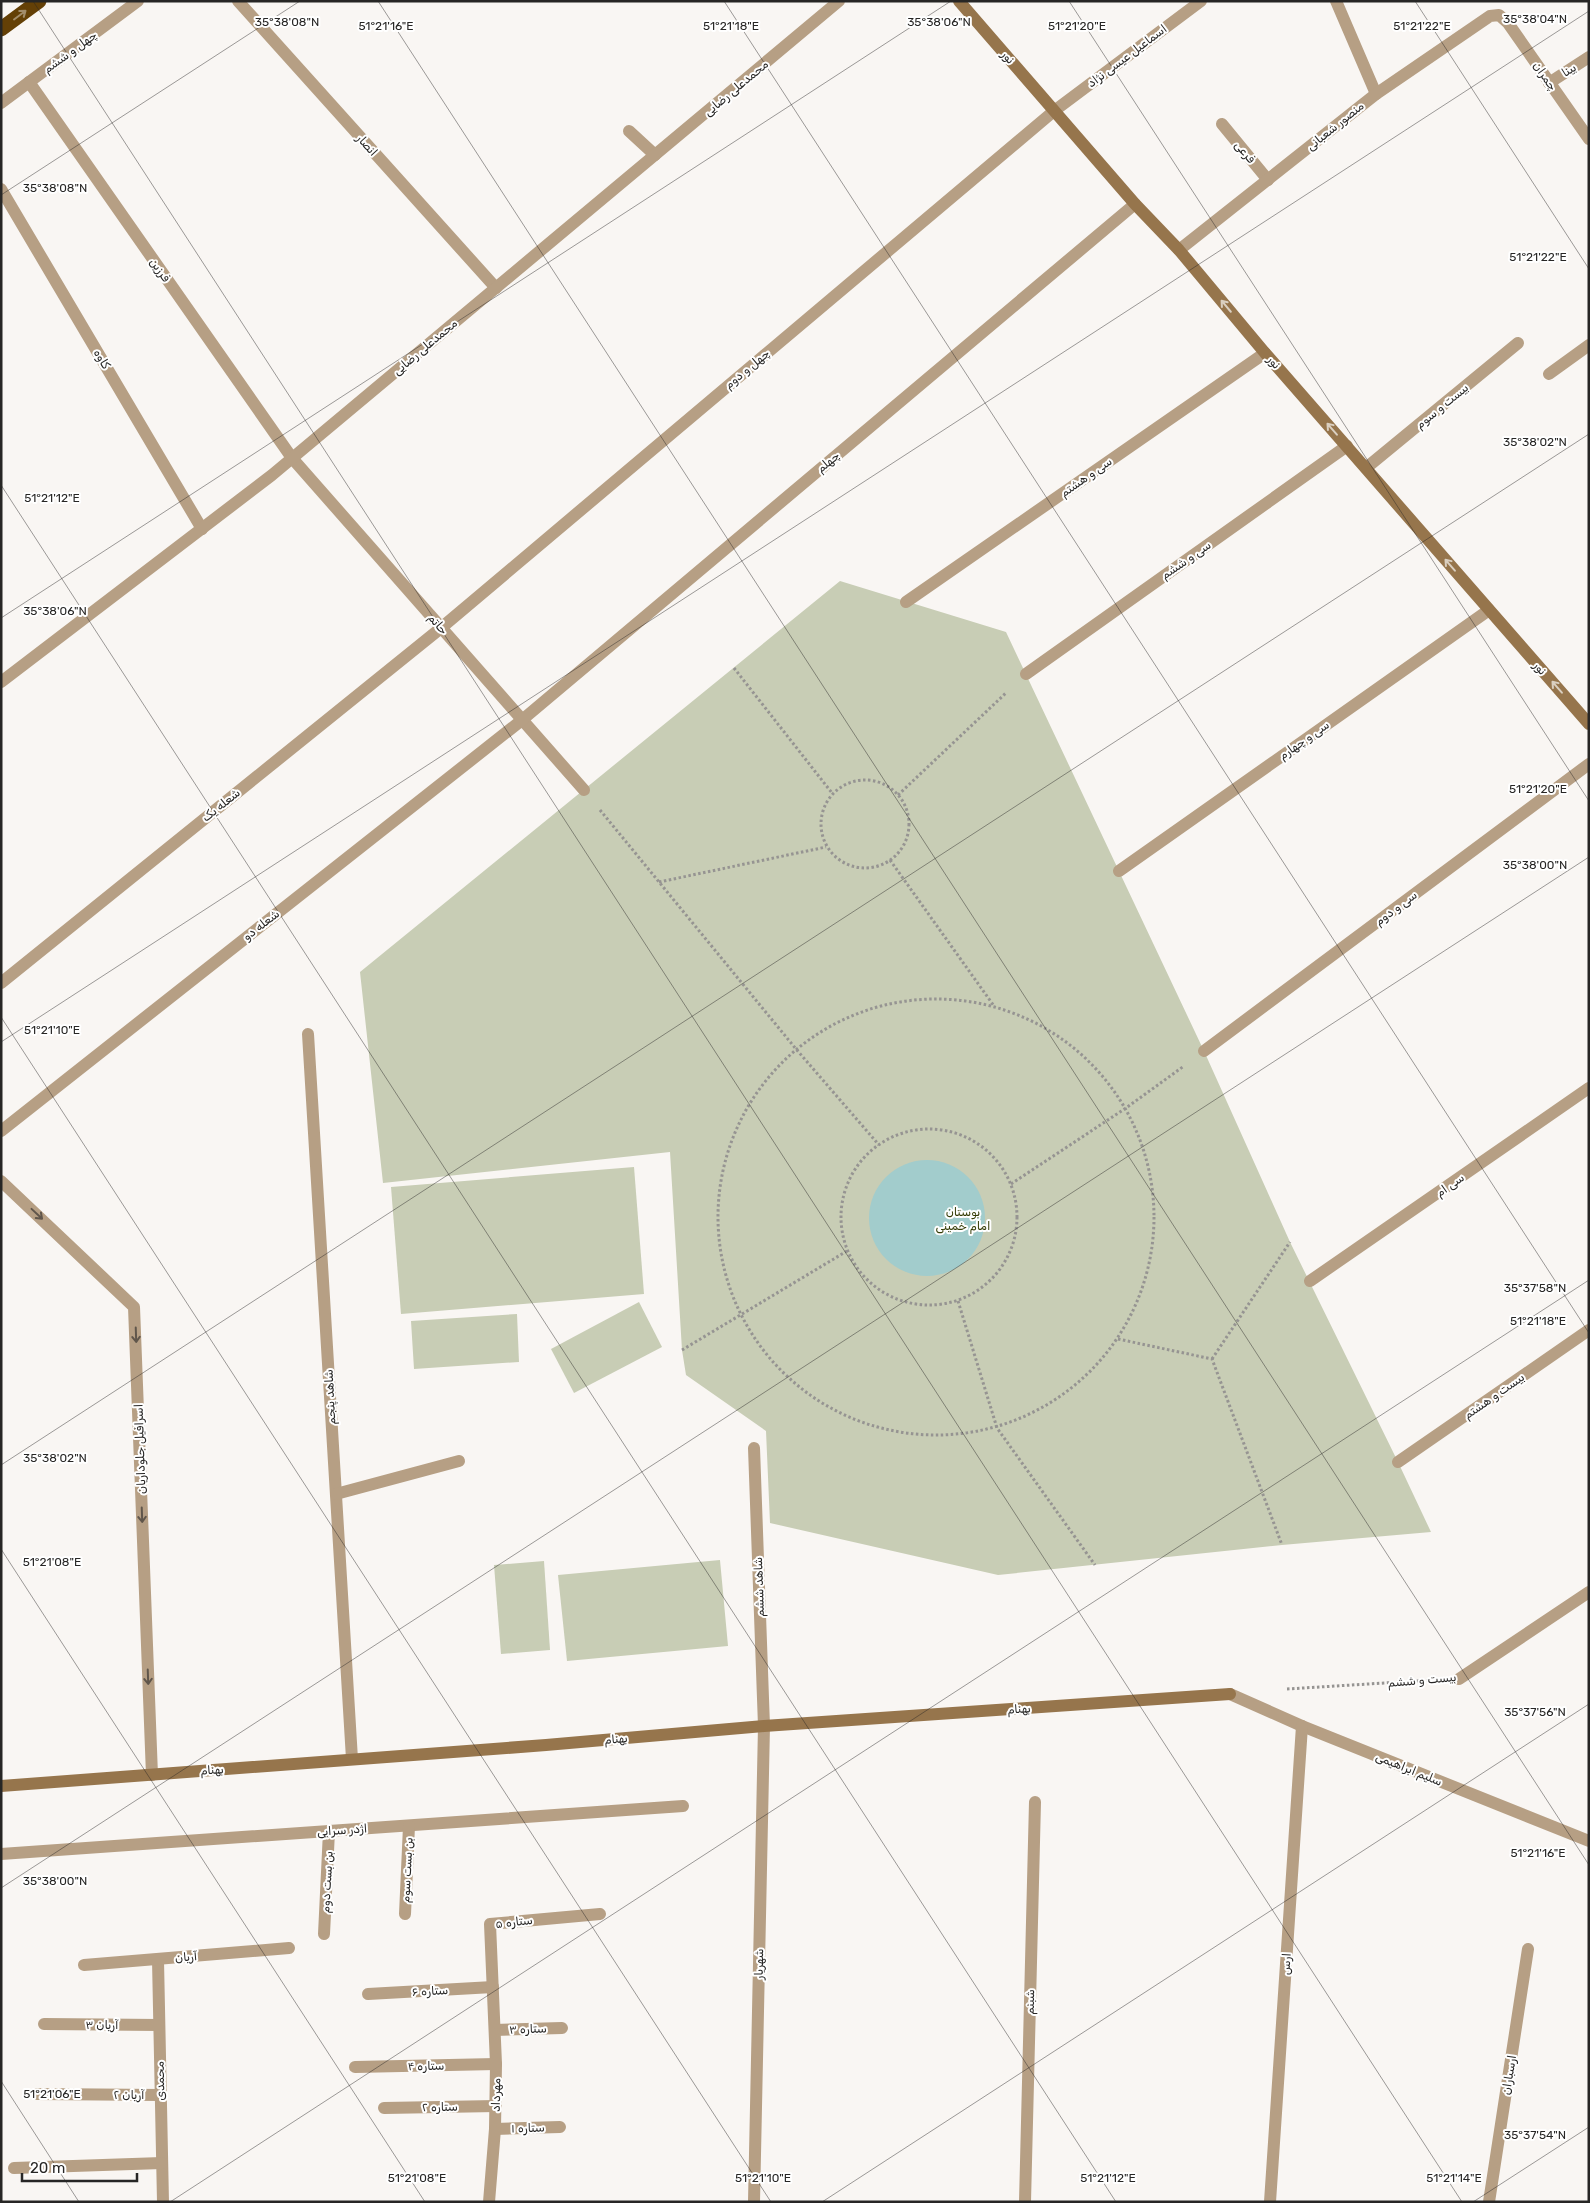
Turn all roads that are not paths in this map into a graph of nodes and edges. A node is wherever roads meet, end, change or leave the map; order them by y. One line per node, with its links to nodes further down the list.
1 (39, 1): 9 (highway, one-way to 1)
2 (138, 1): 11 (street, چهل و ششم)
3 (238, 1): 24 (street, انصار)
4 (839, 1): 19 (street, محمدعلی رضایی)
5 (959, 1): 15 (street, نور)
6 (1201, 1): 15 (street, اسماعیل عیسی نژاد)
7 (1336, 1): 13 (street)
8 (1499, 15): 12 (street, چمران); 13 (street, منصور شعبانی)
9 (1, 29)
10 (1589, 57): 12 (street, بینا)
11 (29, 82): 14 (street, چهل و ششم); 30 (street, فرزین)
12 (1549, 82): 18 (street, چمران)
13 (1376, 94): 20 (street, منصور شعبانی)
14 (1, 102)
15 (1054, 111): 22 (street, نور); 35 (street, چهل و دوم)
16 (1222, 124): 20 (street, فرعی)
17 (629, 131): 19 (street)
18 (1589, 139)
19 (655, 155): 24 (street, محمدعلی رضایی)
20 (1268, 180): 23 (street, منصور شعبانی)
21 (1, 189): 32 (street, کاوه)
22 (1135, 204): 23 (street, نور); 38 (street, چهلم)
23 (1179, 250): 27 (street, نور, one-way to 23)
24 (496, 288): 30 (street, محمدعلی رضایی)
25 (1518, 343): 31 (street, بیست و سوم)
26 (1589, 345): 28 (street)
27 (1265, 353): 29 (street, نور, one-way to 27); 33 (street, سی و هشتم)
28 (1549, 374)
29 (1347, 446): 31 (street, نور); 36 (street, سی و ششم)
30 (292, 458): 32 (street, محمدعلی رضایی); 35 (street, حاتم)
31 (1366, 468): 34 (street, نور, one-way to 31)
32 (202, 529): 37 (street, محمدعلی رضایی)
33 (906, 602)
34 (1489, 610): 39 (street, نور, one-way to 34); 42 (street, سی و چهارم)
35 (441, 628): 38 (street, حاتم); 43 (street, شعله یک)
36 (1026, 674)
37 (1, 682)
38 (522, 720): 41 (street, حاتم); 47 (street, شعله دو)
39 (1589, 724)
40 (1589, 764): 45 (street, سی و دوم)
41 (584, 790)
42 (1119, 871)
43 (1, 983)
44 (308, 1034): 54 (street, شاهد پنجم)
45 (1204, 1052)
46 (1589, 1088): 49 (street, سی ام)
47 (1, 1131)
48 (1, 1181): 61 (street, اسرافیل جلوداریان, one-way to 61)
49 (1310, 1281)
50 (1589, 1330): 53 (street, بیست و هشتم)
51 (754, 1448): 58 (street, شاهد ششم)
52 (459, 1461): 54 (street)
53 (1398, 1462)
54 (336, 1494): 60 (street, شاهد پنجم)
55 (1589, 1592): 56 (street, بیست و ششم)
56 (1458, 1679)
57 (1230, 1694): 58 (street, بهنام); 59 (street, سلیم ابراهیمی)
58 (764, 1726): 60 (street, بهنام); 94 (street, شهریار)
59 (1302, 1726): 67 (street, سلیم ابراهیمی); 96 (street, ارس)
60 (352, 1759): 61 (street, بهنام)
61 (152, 1774): 62 (street, بهنام)
62 (1, 1786)
63 (1034, 1802): 95 (street, شبنم)
64 (683, 1806): 65 (street, اژدر سرایی)
65 (409, 1826): 66 (street, اژدر سرایی); 69 (street, بن بست سوم)
66 (329, 1831): 68 (street, اژدر سرایی); 71 (street, بن بست دوم)
67 (1589, 1841)
68 (1, 1854)
69 (405, 1914)
70 (600, 1914): 76 (street, ستاره ۵)
71 (324, 1934)
72 (289, 1948): 74 (street, آریان)
73 (1528, 1949): 97 (street, ارسباران)
74 (158, 1960): 75 (street, آریان); 79 (street, محمدی)
75 (84, 1966)
76 (493, 1987): 77 (street, ستاره ۶); 81 (street, مهرداد)
77 (368, 1994)
78 (44, 2024): 79 (street, آریان ۳)
79 (159, 2025): 85 (street, محمدی)
80 (562, 2028): 81 (street, ستاره ۳)
81 (495, 2030): 82 (street, مهرداد)
82 (496, 2064): 83 (street, ستاره ۴); 86 (street, مهرداد)
83 (355, 2067)
84 (37, 2094): 85 (street, آریان ۲)
85 (160, 2095): 90 (street, محمدی)
86 (496, 2106): 87 (street, ستاره ۲); 89 (street, مهرداد)
87 (384, 2108)
88 (560, 2127): 89 (street, ستاره ۱)
89 (495, 2129): 93 (street, مهرداد)
90 (162, 2163): 91 (street); 92 (street, محمدی)
91 (14, 2168)
92 (163, 2202)
93 (489, 2202)
94 (754, 2202)
95 (1025, 2202)
96 (1270, 2202)
97 (1489, 2202)

